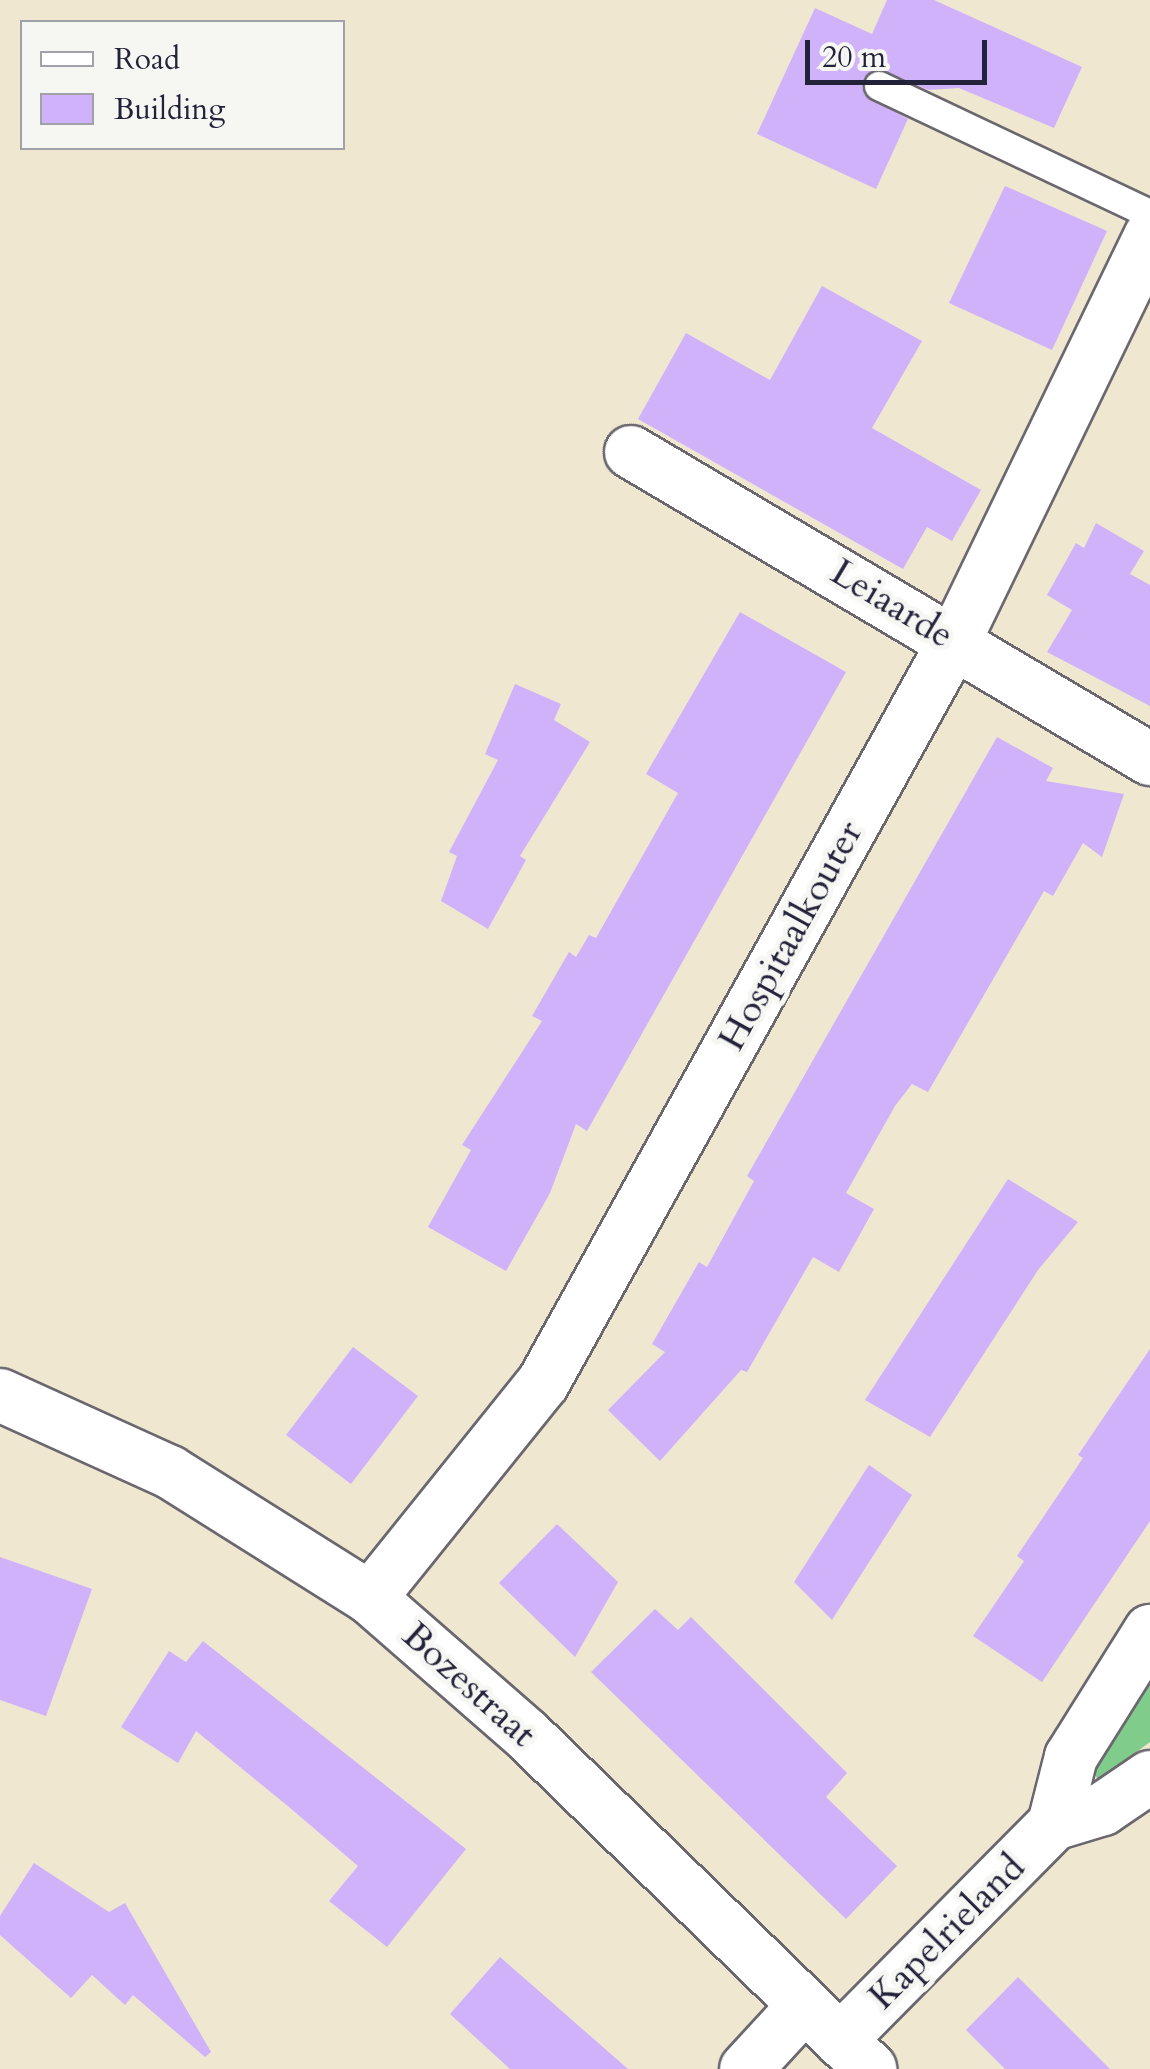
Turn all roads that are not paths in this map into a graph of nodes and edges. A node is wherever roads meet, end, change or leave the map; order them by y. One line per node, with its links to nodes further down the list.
1 (879, 86): 2 (lane)
2 (1150, 214)
3 (1150, 236): 5 (street, Hospitaalkouter)
4 (631, 452): 5 (street, Leiaarde)
5 (954, 640): 6 (street, Leiaarde); 8 (street, Hospitaalkouter)
6 (1150, 759)
7 (0, 1396): 8 (street, Bozestraat)
8 (370, 1598): 12 (street, Bozestraat)
9 (1150, 1631): 11 (street, Kapelrieland)
10 (1150, 1776): 11 (street, Kapelrieland)
11 (1054, 1824): 12 (street, Kapelrieland)
12 (838, 2038): 13 (street, Kapelrieland)
13 (746, 2069)

